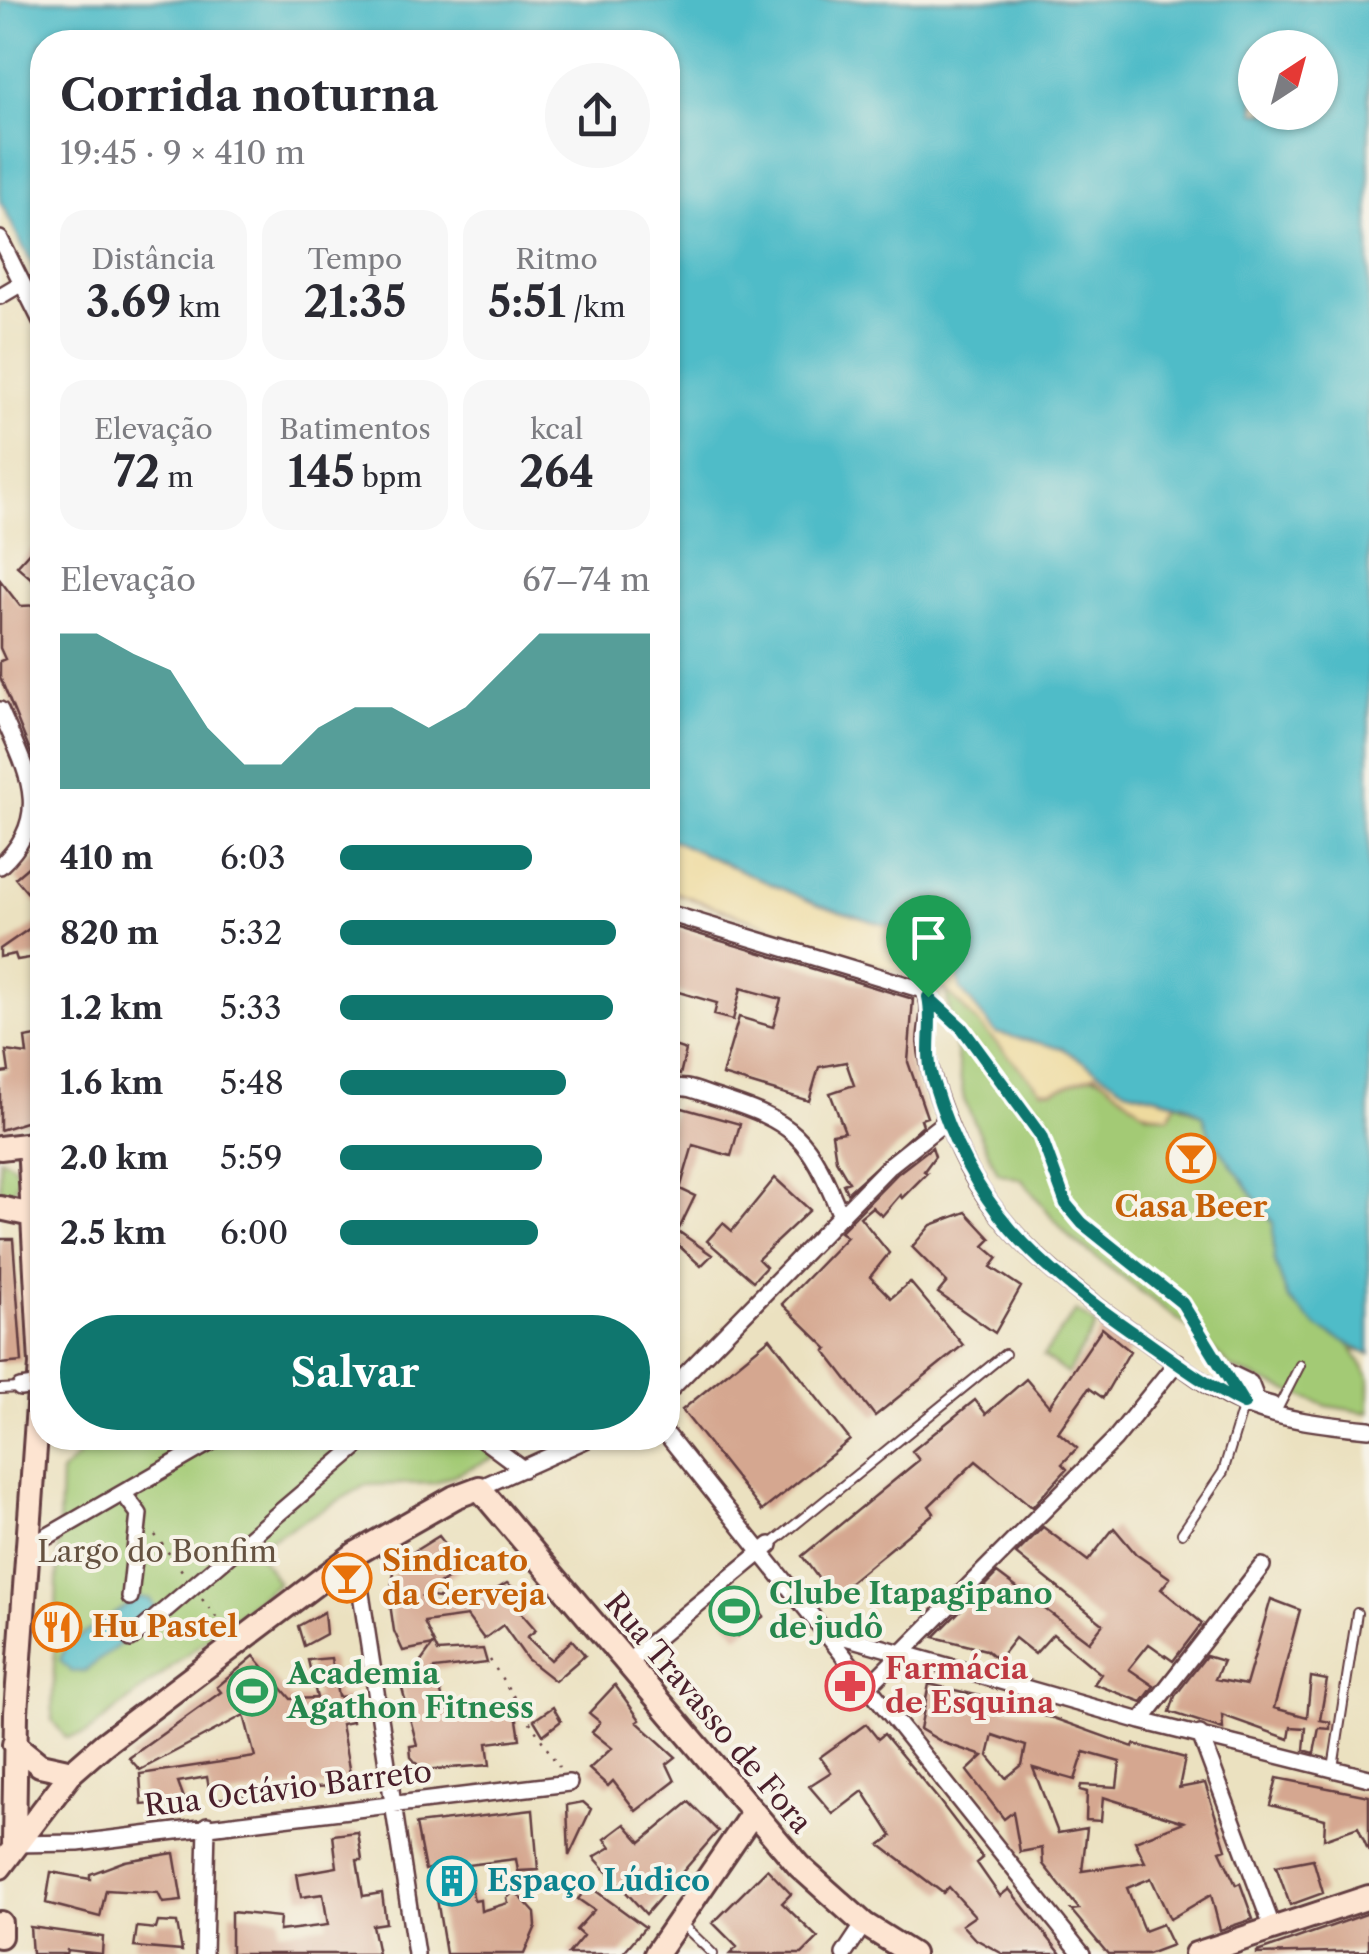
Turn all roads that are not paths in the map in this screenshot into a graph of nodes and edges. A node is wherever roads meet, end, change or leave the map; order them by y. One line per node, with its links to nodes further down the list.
1 (0, 240): 2 (street)
2 (22, 283): 3 (street); 4 (street)
3 (0, 296)
4 (30, 299)
5 (0, 710): 6 (street)
6 (30, 791)
7 (30, 816): 8 (street)
8 (0, 866)
9 (680, 916): 11 (street)
10 (680, 1089): 16 (street)
11 (947, 1120): 16 (street); 18 (street)
12 (30, 1144): 13 (main road)
13 (0, 1148)
14 (0, 1208): 15 (main road)
15 (30, 1215)
16 (841, 1216): 21 (street)
17 (1004, 1354): 38 (lane)
18 (1177, 1362): 24 (street); 45 (street)
19 (1300, 1365): 25 (lane)
20 (1225, 1371): 26 (street)
21 (680, 1380)
22 (30, 1386): 23 (lane)
23 (0, 1389)
24 (1244, 1404): 25 (street); 36 (lane)
25 (1275, 1414): 26 (street)
26 (1369, 1427)
27 (42, 1450): 37 (main road)
28 (197, 1450): 35 (street)
29 (353, 1450): 44 (street)
30 (496, 1450): 33 (street)
31 (565, 1450): 33 (street)
32 (680, 1450): 38 (street)
33 (523, 1470): 34 (street)
34 (480, 1488): 39 (main road); 46 (main road, Rua Travasso de Fora)
35 (123, 1493): 37 (street); 41 (street)
36 (1182, 1532)
37 (29, 1547): 50 (main road)
38 (765, 1548): 43 (street); 46 (street)
39 (355, 1554): 52 (main road); 55 (street)
40 (1262, 1566): 48 (street)
41 (130, 1596)
42 (1356, 1613): 51 (lane)
43 (824, 1630): 45 (street); 47 (street)
44 (131, 1639)
45 (902, 1654): 47 (street); 48 (street)
46 (625, 1664): 56 (main road, Rua Travasso de Fora)
47 (870, 1686): 72 (street)
48 (1142, 1720): 49 (street)
49 (1200, 1734): 51 (street); 64 (street)
50 (14, 1744): 52 (main road); 58 (main road)
51 (1334, 1768): 53 (street)
52 (72, 1772): 58 (main road)
53 (1369, 1778)
54 (569, 1782): 55 (street, Rua Octávio Barreto)
55 (390, 1804): 57 (street, Rua Octávio Barreto); 67 (street)
56 (752, 1814): 61 (main road); 63 (main road, Rua Travasso de Fora)
57 (207, 1825): 58 (street, Rua Octávio Barreto); 66 (street)
58 (14, 1844): 59 (main road)
59 (0, 1867)
60 (1369, 1897): 64 (main road)
61 (679, 1921): 68 (main road); 69 (lane)
62 (0, 1923): 65 (main road)
63 (864, 1924): 70 (street); 71 (main road, Rua Travasso de Fora)
64 (1274, 1929): 73 (main road)
65 (0, 1936)
66 (204, 1954)
67 (416, 1954)
68 (656, 1954)
69 (713, 1954)
70 (844, 1954)
71 (912, 1954)
72 (1082, 1954)
73 (1196, 1954)

